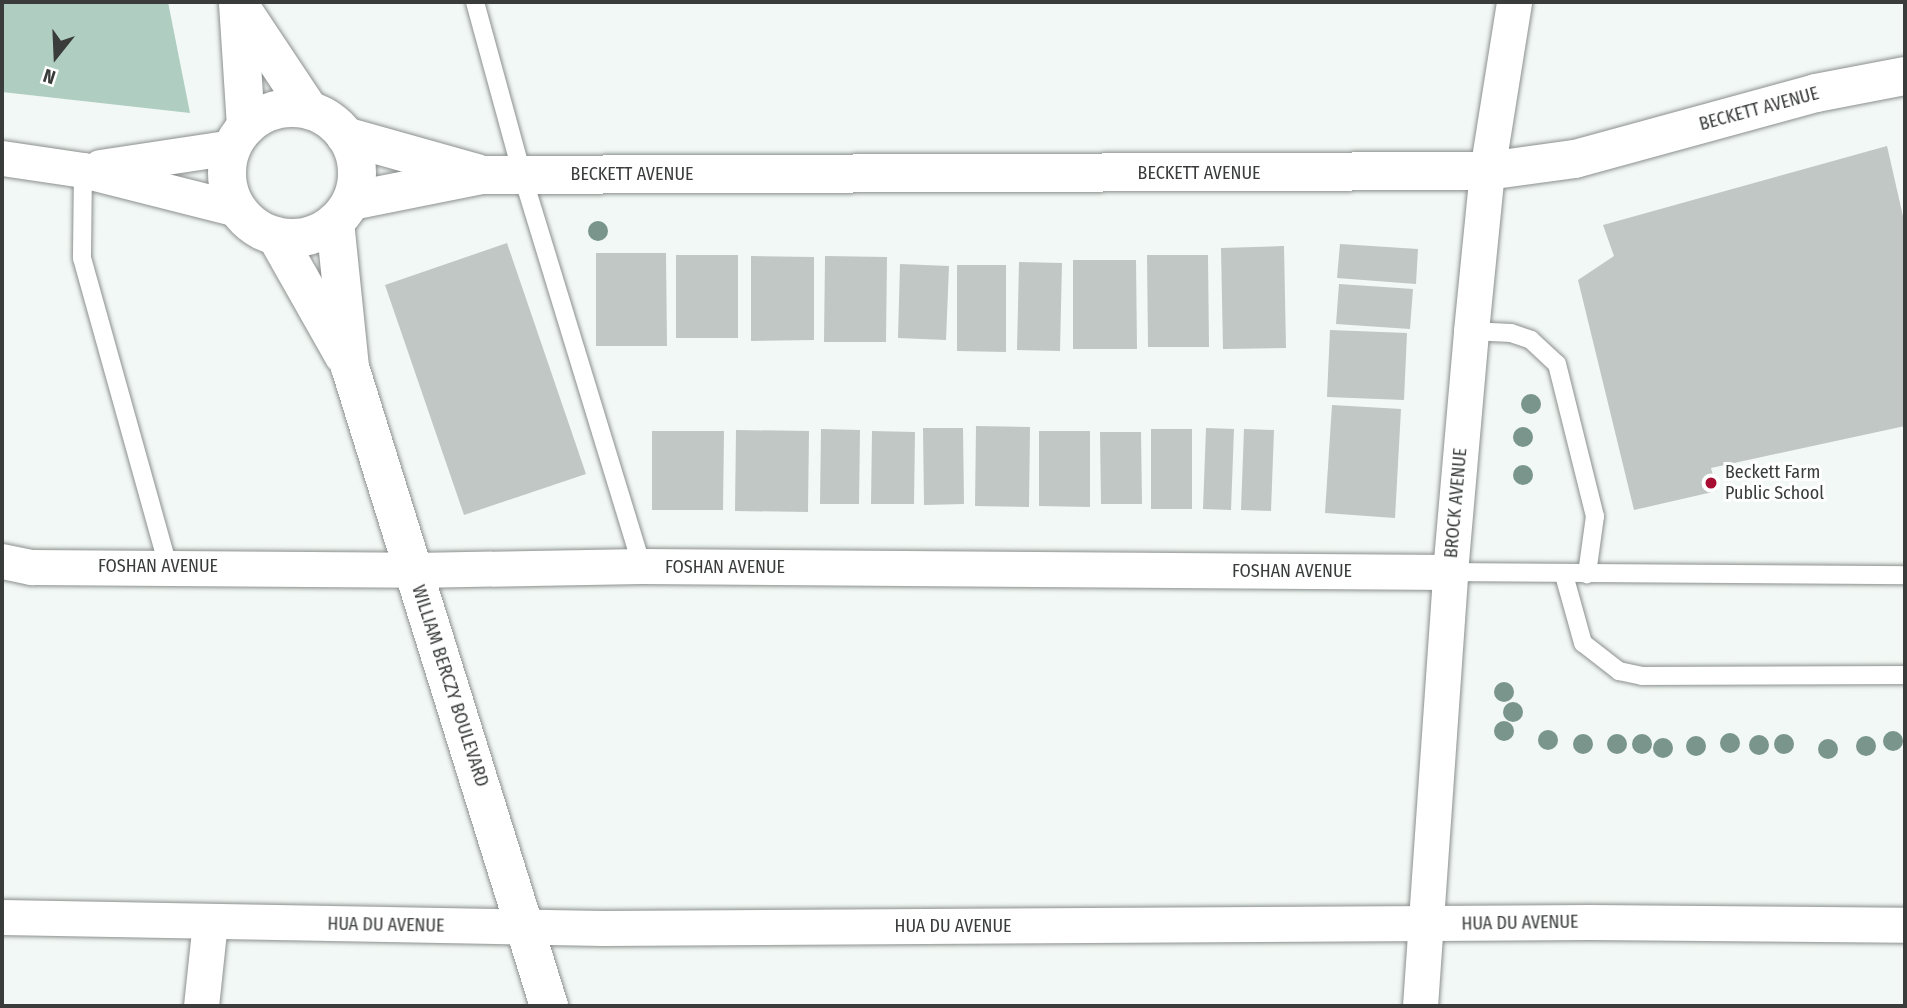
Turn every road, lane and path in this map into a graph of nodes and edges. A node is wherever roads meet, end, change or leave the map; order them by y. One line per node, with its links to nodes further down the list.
1 (238, 2): 5 (street); 7 (street)
2 (475, 2): 11 (lane)
3 (1514, 2): 10 (street, BROCK AVENUE)
4 (1905, 76): 10 (street, BECKETT AVENUE)
5 (309, 110): 6 (street); 7 (street)
6 (345, 136): 12 (street, BECKETT AVENUE); 14 (street)
7 (239, 137): 9 (street); 13 (street)
8 (2, 158): 9 (street)
9 (82, 170): 13 (street); 19 (lane)
10 (1487, 171): 11 (street, BECKETT AVENUE); 16 (street, BROCK AVENUE)
11 (522, 174): 12 (street, BECKETT AVENUE); 20 (lane)
12 (482, 175): 14 (street, BECKETT AVENUE)
13 (237, 209): 15 (street)
14 (343, 212): 15 (street); 17 (street, WILLIAM BERCZY BOULEVARD)
15 (276, 236): 17 (street, WILLIAM BERCZY BOULEVARD)
16 (1471, 331): 22 (street, BROCK AVENUE); 23 (lane)
17 (350, 367): 21 (street, WILLIAM BERCZY BOULEVARD)
18 (2, 561): 19 (street, FOSHAN AVENUE)
19 (168, 565): 21 (street, FOSHAN AVENUE)
20 (642, 566): 21 (street, FOSHAN AVENUE); 22 (street, FOSHAN AVENUE)
21 (412, 570): 31 (street, WILLIAM BERCZY BOULEVARD)
22 (1450, 572): 24 (lane); 29 (street, BROCK AVENUE)
23 (1587, 574): 24 (lane); 25 (lane)
24 (1564, 575): 26 (lane)
25 (1905, 575)
26 (1905, 675)
27 (2, 917): 28 (street, HUA DU AVENUE)
28 (209, 922): 31 (street, HUA DU AVENUE); 32 (street)
29 (1426, 924): 30 (street, HUA DU AVENUE); 31 (street, HUA DU AVENUE); 34 (street, BROCK AVENUE)
30 (1905, 925)
31 (527, 927): 33 (street, WILLIAM BERCZY BOULEVARD)
32 (201, 1006)
33 (549, 1006)
34 (1420, 1006)

